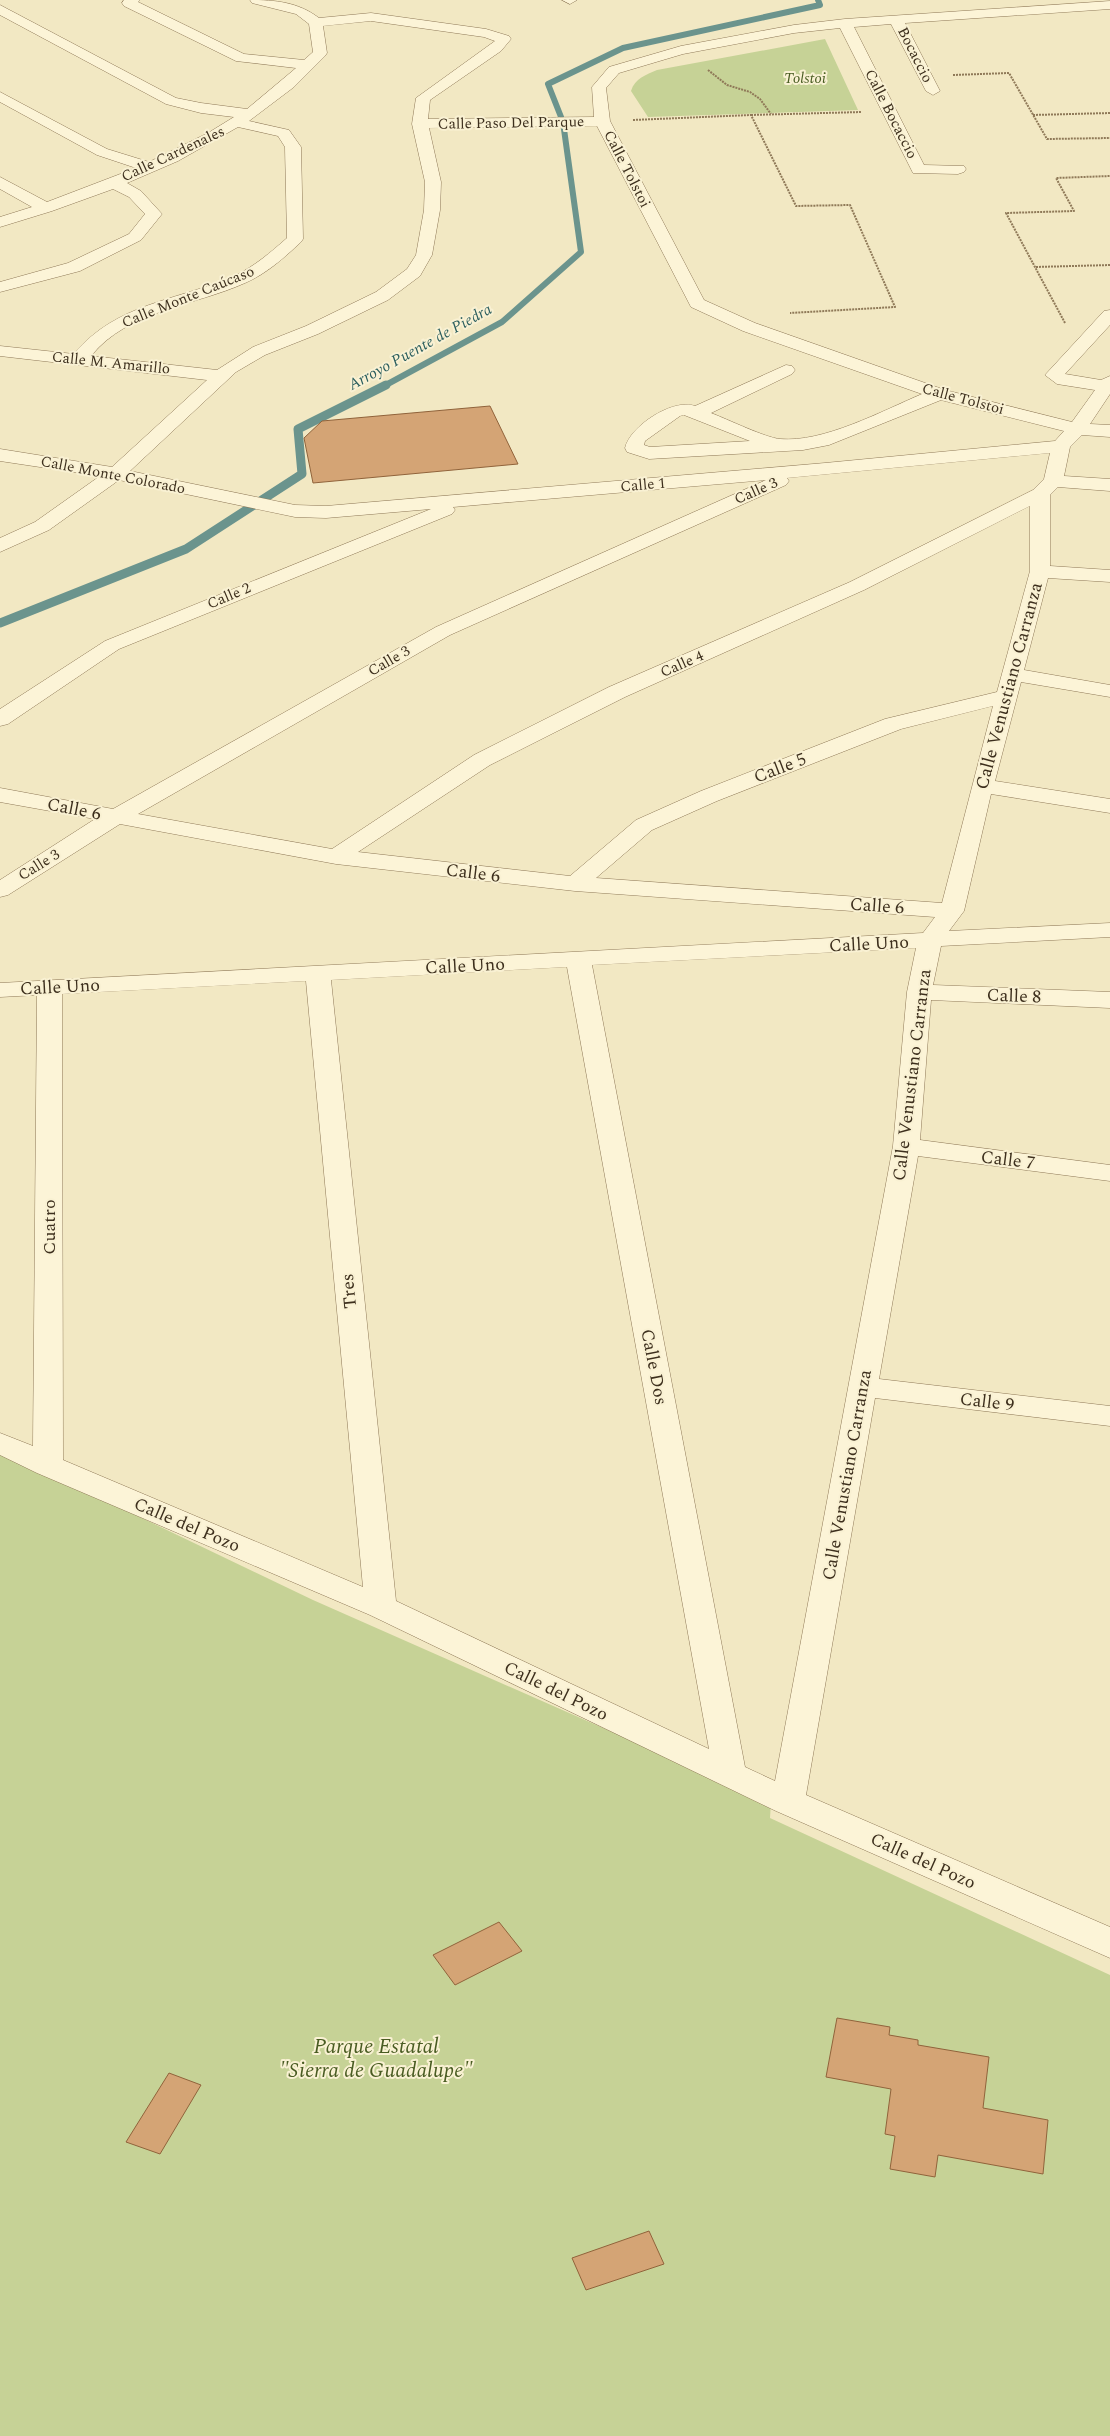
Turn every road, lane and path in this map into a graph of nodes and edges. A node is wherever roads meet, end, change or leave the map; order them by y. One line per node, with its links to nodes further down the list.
1 (133, 0): 9 (street)
2 (258, 0): 6 (street)
3 (1110, 5): 5 (street, Calle Tolstoi)
4 (0, 8): 18 (street, Calle Monte Caúcaso)
5 (896, 20): 7 (street, Calle Tolstoi); 10 (street, Bocaccio)
6 (316, 22): 9 (street, Calle Cardenales); 20 (street)
7 (845, 23): 8 (street, Calle Tolstoi); 13 (street, Calle Bocaccio)
8 (681, 50): 16 (path); 19 (street, Calle Tolstoi)
9 (309, 66): 18 (street, Calle Cardenales)
10 (925, 76): 11 (street, Bocaccio); 17 (path)
11 (933, 91)
12 (0, 96): 22 (street)
13 (890, 111): 16 (path); 23 (street, Calle Bocaccio)
14 (1110, 113): 17 (path)
15 (751, 115): 16 (path); 19 (path); 33 (path)
16 (771, 115)
17 (1033, 115): 21 (path)
18 (245, 118): 22 (street, Calle Cardenales); 36 (street, Calle Monte Caúcaso)
19 (602, 121): 20 (street, Calle Paso Del Parque); 33 (street, Calle Tolstoi)
20 (420, 124): 38 (street)
21 (1110, 138)
22 (148, 167): 26 (street, Calle Cardenales)
23 (958, 169)
24 (1110, 176): 30 (path)
25 (0, 182): 27 (street)
26 (113, 182): 27 (street, Calle Cardenales); 31 (street)
27 (46, 208): 28 (street, Calle Cardenales)
28 (0, 222)
29 (1110, 265): 30 (path)
30 (1036, 267): 34 (path)
31 (0, 288)
32 (1110, 315): 34 (street)
33 (749, 327): 40 (street, Calle Tolstoi)
34 (1096, 332): 39 (street)
35 (0, 351): 36 (street, Calle M. Amarillo)
36 (79, 359): 38 (street, Calle M. Amarillo)
37 (786, 370): 41 (street)
38 (221, 376): 48 (street)
39 (1109, 385): 42 (street)
40 (939, 394): 42 (street, Calle Tolstoi); 44 (street)
41 (696, 413): 44 (street); 44 (street)
42 (1077, 429): 43 (street, Calle Tolstoi); 45 (street)
43 (1110, 431)
44 (776, 445)
45 (1061, 446): 47 (street, Calle 1); 50 (street, Calle Venustiano Carranza)
46 (0, 455): 48 (street, Calle Monte Colorado)
47 (798, 472): 52 (street, Calle 1); 63 (street, Calle 3)
48 (116, 474): 51 (street, Calle Monte Colorado); 53 (street)
49 (1110, 485): 50 (street)
50 (1046, 488): 54 (street, Calle Venustiano Carranza); 64 (street, Calle 4)
51 (226, 498): 52 (street, Calle 1)
52 (472, 499): 59 (street, Calle 2)
53 (0, 546)
54 (1040, 570): 55 (street); 56 (street, Calle Venustiano Carranza)
55 (1110, 576)
56 (1013, 674): 57 (street); 58 (street, Calle Venustiano Carranza)
57 (1110, 691)
58 (1006, 696): 60 (street, Calle Venustiano Carranza); 65 (street, Calle 5)
59 (0, 719)
60 (982, 786): 62 (street); 67 (street, Calle Venustiano Carranza)
61 (0, 795): 63 (street, Calle 6)
62 (1110, 806)
63 (115, 818): 64 (street, Calle 6); 66 (street, Calle 3)
64 (336, 857): 65 (street, Calle 6)
65 (575, 884): 67 (street, Calle 6)
66 (0, 890)
67 (952, 911): 69 (street, Calle Venustiano Carranza)
68 (1110, 930): 69 (street, Calle Uno)
69 (930, 940): 70 (street, Calle Uno); 74 (street, Calle Venustiano Carranza)
70 (578, 959): 71 (street, Calle Uno); 83 (street, Calle Dos)
71 (318, 974): 72 (street, Calle Uno); 82 (street, Tres)
72 (50, 987): 73 (street, Calle Uno); 81 (street, Cuatro)
73 (0, 990)
74 (919, 992): 75 (street, Calle 8); 76 (street, Calle Venustiano Carranza)
75 (1110, 1000)
76 (906, 1146): 77 (street, Calle 7); 78 (street, Calle Venustiano Carranza)
77 (1110, 1173)
78 (863, 1387): 79 (street, Calle 9); 84 (street, Calle Venustiano Carranza)
79 (1110, 1416)
80 (0, 1443): 81 (street, Calle del Pozo)
81 (48, 1466): 82 (street, Calle del Pozo)
82 (381, 1607): 83 (street, Calle del Pozo)
83 (730, 1774): 84 (street, Calle del Pozo)
84 (788, 1802): 85 (street, Calle del Pozo)
85 (1110, 1943)

